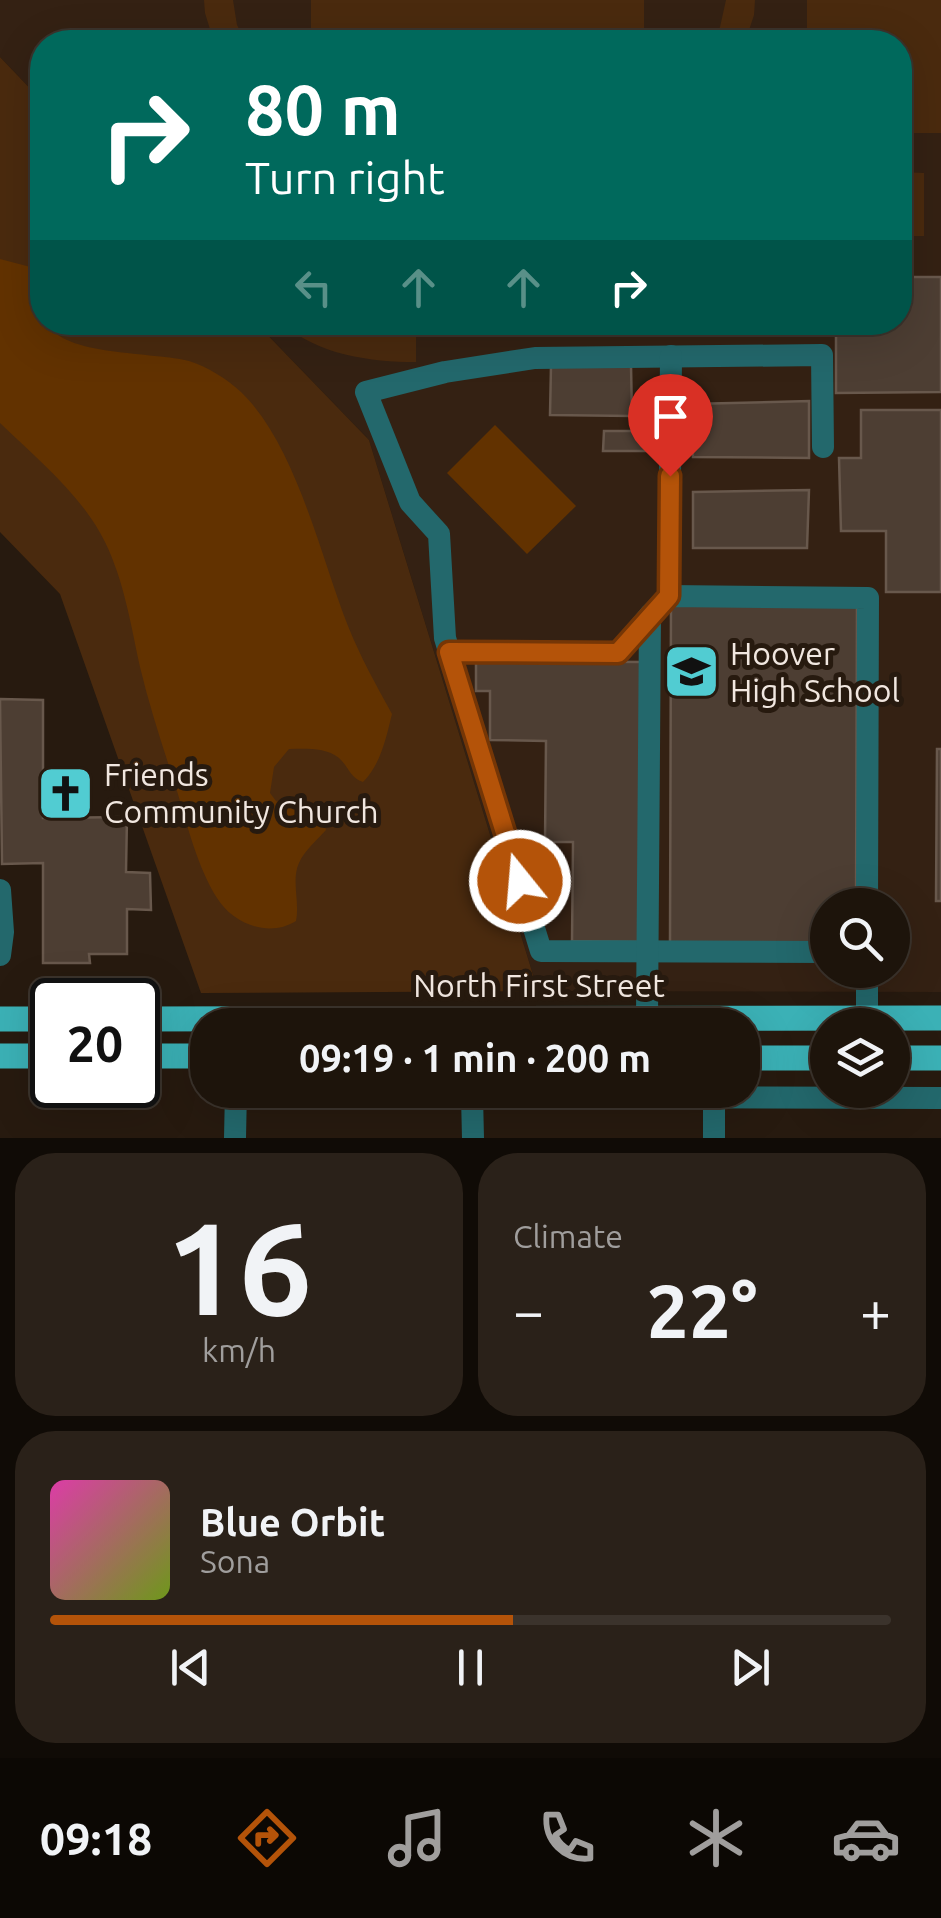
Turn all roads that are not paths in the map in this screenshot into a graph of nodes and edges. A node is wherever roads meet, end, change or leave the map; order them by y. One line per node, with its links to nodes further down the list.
1 (671, 356): 2 (street); 3 (street); 5 (street)
2 (823, 448)
3 (669, 596): 4 (street); 8 (street)
4 (650, 615): 6 (street); 7 (street)
5 (449, 652): 6 (street); 10 (street)
6 (618, 653): 7 (street)
7 (650, 654): 10 (street)
8 (867, 888)
9 (0, 890): 12 (street)
10 (648, 952): 11 (street); 13 (street)
11 (810, 952)
12 (0, 956)
13 (646, 1008)
14 (941, 1018): 17 (main road, North First Street)
15 (0, 1019): 16 (main road)
16 (30, 1019)
17 (910, 1019)
18 (160, 1020): 19 (main road, North First Street)
19 (190, 1021)
20 (760, 1021): 21 (main road, North First Street)
21 (810, 1021)
22 (0, 1056): 23 (main road)
23 (30, 1056)
24 (160, 1056): 25 (main road)
25 (190, 1056)
26 (760, 1058): 27 (main road)
27 (810, 1058)
28 (910, 1058): 29 (main road)
29 (941, 1058)
30 (760, 1097): 31 (street)
31 (941, 1098)
32 (235, 1108): 35 (street)
33 (472, 1108): 36 (street)
34 (714, 1108): 37 (street)
35 (235, 1138)
36 (473, 1138)
37 (714, 1138)

